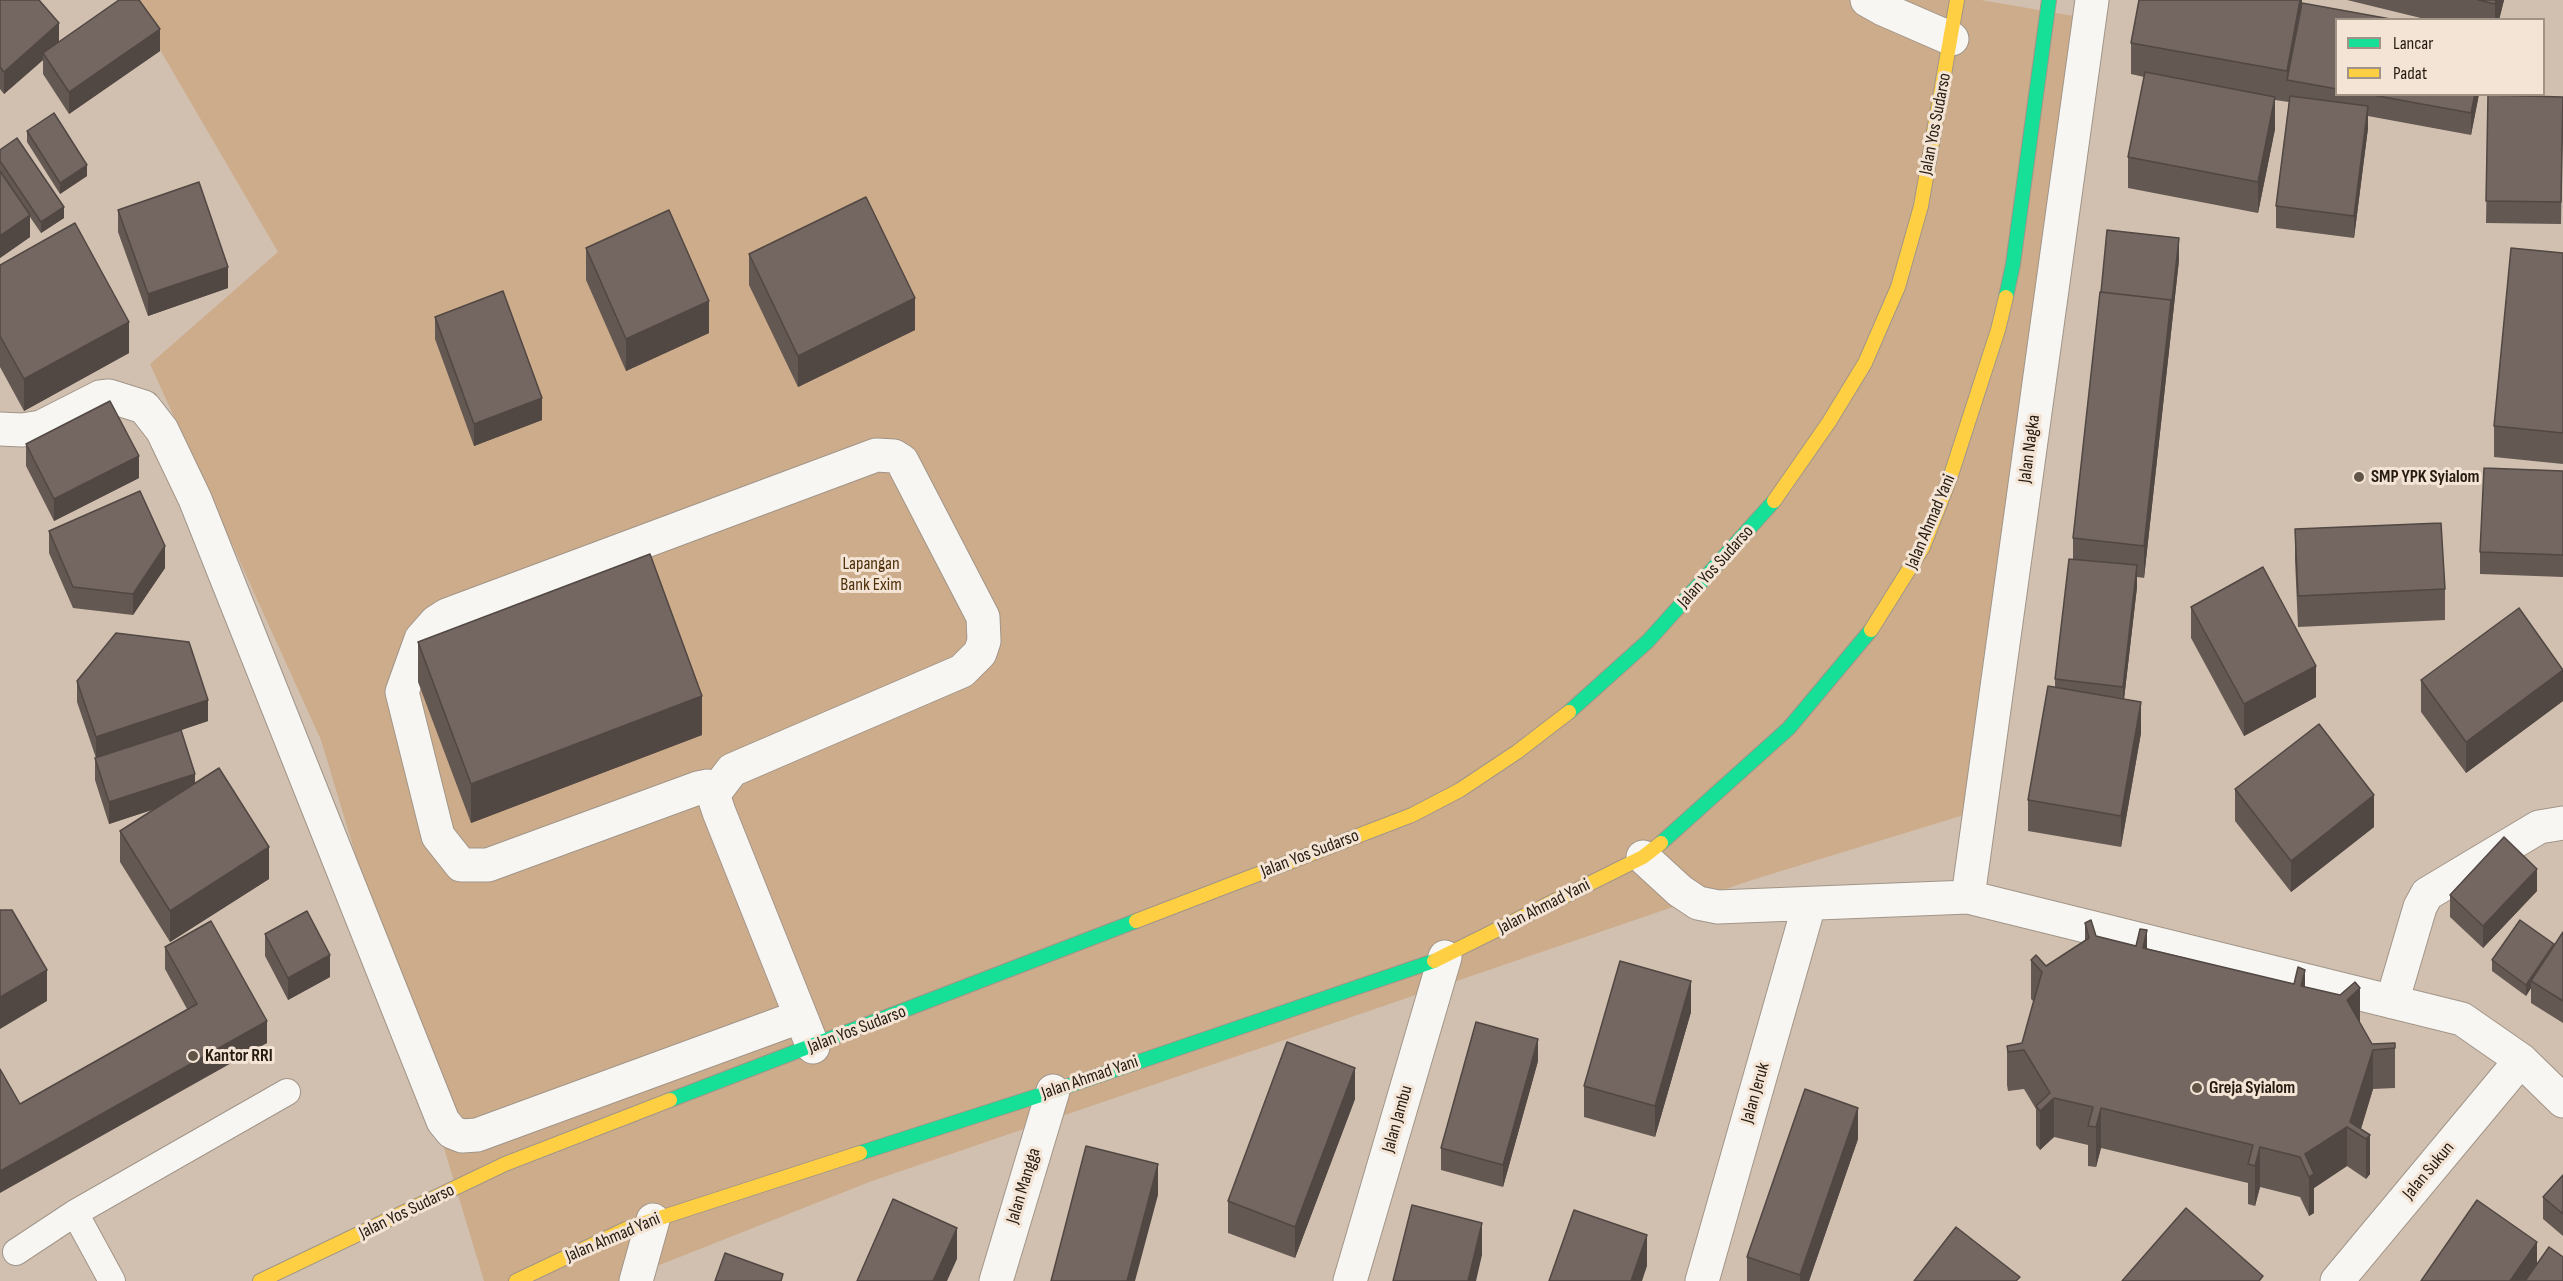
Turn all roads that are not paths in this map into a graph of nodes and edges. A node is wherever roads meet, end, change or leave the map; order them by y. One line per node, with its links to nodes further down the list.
1 (1868, 0): 5 (street)
2 (1957, 0): 5 (highway, Jalan Yos Sudarso)
3 (2049, 0): 9 (highway, Jalan Ahmad Yani)
4 (2092, 0): 10 (street, Jalan Nagka)
5 (1952, 39): 15 (highway, Jalan Yos Sudarso)
6 (0, 429): 14 (street)
7 (716, 791): 7 (street); 14 (street)
8 (2563, 823): 13 (street)
9 (1643, 857): 11 (street); 12 (highway, Jalan Ahmad Yani)
10 (1968, 897): 11 (street); 13 (street)
11 (1809, 905): 29 (street, Jalan Jeruk)
12 (1445, 957): 17 (highway, Jalan Ahmad Yani); 28 (street, Jalan Jambu)
13 (2392, 1002): 16 (street)
14 (799, 1017): 15 (street)
15 (813, 1047): 24 (highway, Jalan Yos Sudarso)
16 (2522, 1060): 19 (street); 30 (street, Jalan Sukun)
17 (1053, 1091): 21 (highway, Jalan Ahmad Yani); 27 (street, Jalan Mangga)
18 (286, 1092): 20 (lane)
19 (2563, 1101)
20 (75, 1213): 22 (lane); 23 (lane)
21 (653, 1220): 25 (highway, Jalan Ahmad Yani); 26 (street)
22 (16, 1252)
23 (112, 1281)
24 (260, 1281)
25 (516, 1281)
26 (636, 1281)
27 (996, 1281)
28 (1350, 1281)
29 (1702, 1281)
30 (2337, 1281)

